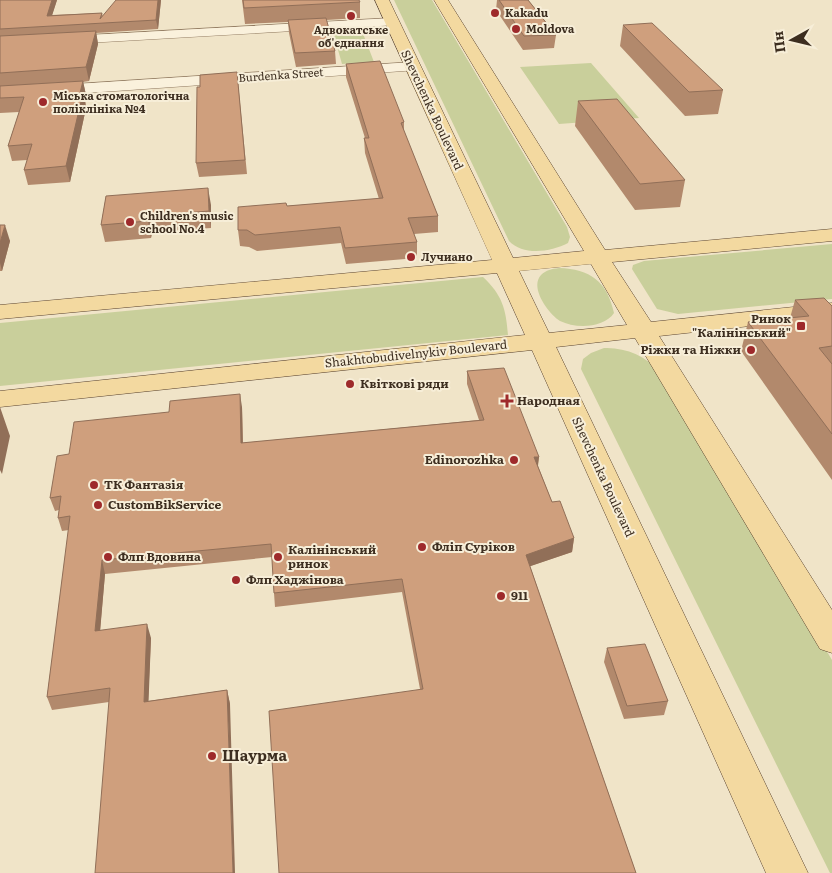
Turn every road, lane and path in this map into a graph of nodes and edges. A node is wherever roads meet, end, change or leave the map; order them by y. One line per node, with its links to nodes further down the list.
1 (382, 0): 3 (main road, Shevchenka Boulevard)
2 (441, 0): 8 (main road)
3 (392, 22): 4 (street); 5 (main road, Shevchenka Boulevard)
4 (0, 44)
5 (412, 67): 6 (street, Burdenka Street); 9 (main road, Shevchenka Boulevard)
6 (0, 94)
7 (832, 235): 8 (main road)
8 (598, 256): 9 (main road); 12 (main road)
9 (504, 266): 11 (main road); 13 (main road, Shevchenka Boulevard)
10 (832, 310): 12 (main road, Shakhtobudivelnykiv Boulevard)
11 (0, 312)
12 (643, 330): 13 (main road, Shakhtobudivelnykiv Boulevard); 15 (main road)
13 (540, 342): 14 (main road, Shakhtobudivelnykiv Boulevard); 16 (main road, Shevchenka Boulevard)
14 (0, 399)
15 (832, 639)
16 (787, 873)

